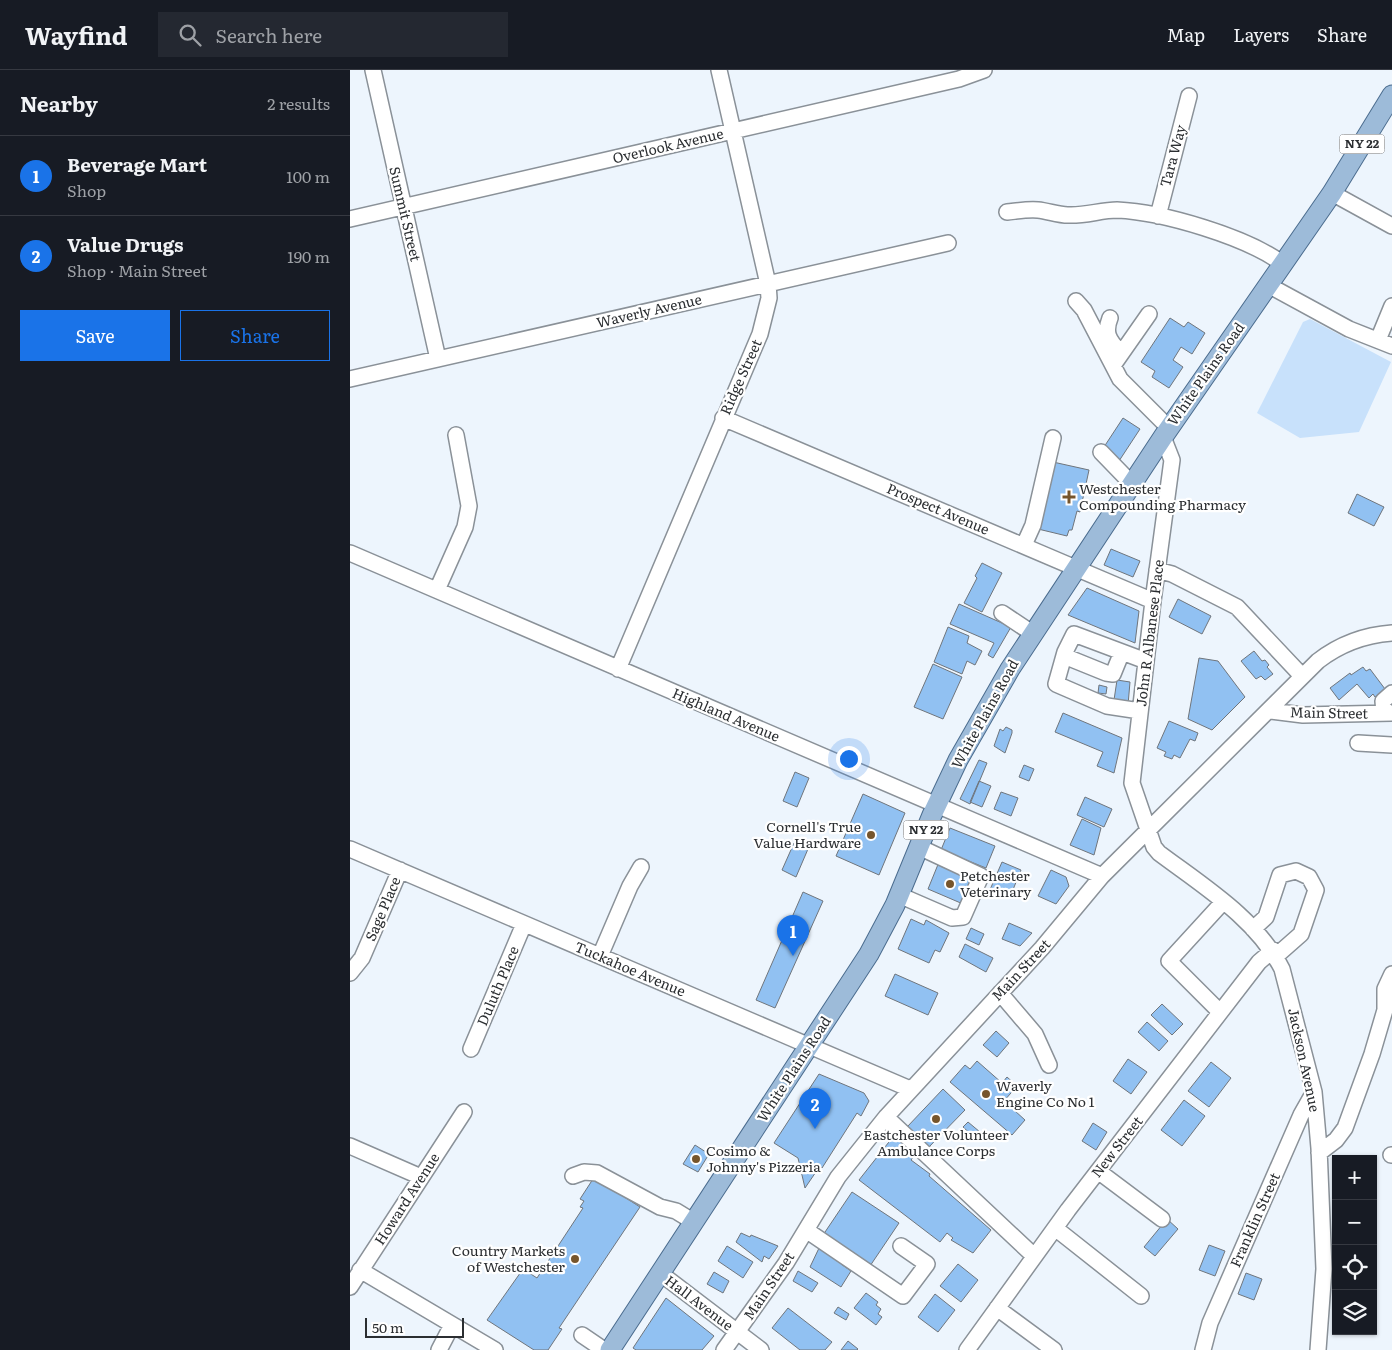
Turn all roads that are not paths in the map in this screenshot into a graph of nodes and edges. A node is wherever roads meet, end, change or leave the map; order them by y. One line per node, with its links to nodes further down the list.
1 (373, 70): 8 (street, Summit Street)
2 (719, 70): 6 (street, Ridge Street)
3 (984, 70): 6 (street, Overlook Avenue)
4 (1392, 95): 7 (main road, White Plains Road / NY 22)
5 (1189, 96): 10 (street, Tara Way)
6 (734, 131): 8 (street, Overlook Avenue); 15 (street, Ridge Street)
7 (1332, 193): 12 (street); 14 (main road, White Plains Road / NY 22)
8 (403, 206): 11 (street, Overlook Avenue); 22 (street, Summit Street)
9 (1007, 212): 10 (street)
10 (1158, 216): 14 (street)
11 (350, 219)
12 (1392, 226)
13 (948, 243): 15 (street, Waverly Avenue)
14 (1283, 264): 16 (main road, White Plains Road / NY 22)
15 (768, 284): 22 (street, Waverly Avenue); 25 (street, Ridge Street)
16 (1268, 285): 21 (street); 26 (main road, White Plains Road / NY 22)
17 (1076, 301): 23 (street)
18 (1392, 306): 21 (street)
19 (1149, 314): 23 (street)
20 (1110, 318): 23 (street)
21 (1385, 343)
22 (438, 359): 24 (street, Waverly Avenue)
23 (1118, 359): 26 (street)
24 (350, 379)
25 (723, 418): 31 (street, Prospect Avenue); 43 (street, Ridge Street)
26 (1166, 432): 30 (main road, White Plains Road / NY 22); 34 (street, John R Albanese Place)
27 (456, 435): 35 (street)
28 (1053, 438): 31 (street)
29 (1101, 452): 30 (street)
30 (1132, 484): 33 (main road, White Plains Road / NY 22)
31 (1024, 545): 33 (street, Prospect Avenue)
32 (350, 553): 35 (street, Highland Avenue)
33 (1076, 568): 36 (street, Prospect Avenue); 38 (main road, White Plains Road / NY 22)
34 (1157, 570): 36 (street, John R Albanese Place); 44 (street)
35 (437, 590): 43 (street, Highland Avenue)
36 (1152, 601): 42 (street, John R Albanese Place)
37 (1002, 613): 38 (street)
38 (1032, 633): 51 (main road, White Plains Road / NY 22)
39 (1392, 633): 44 (street)
40 (1122, 652): 41 (street); 41 (street); 42 (street)
41 (1064, 656): 46 (street)
42 (1146, 661): 46 (street, John R Albanese Place)
43 (618, 668): 51 (street, Highland Avenue)
44 (1302, 676): 47 (street)
45 (1392, 693): 48 (street)
46 (1140, 711): 52 (street, John R Albanese Place)
47 (1270, 711): 48 (street, Main Street); 52 (street, Main Street)
48 (1388, 713)
49 (1358, 743): 50 (street)
50 (1392, 745)
51 (937, 804): 53 (main road, White Plains Road / NY 22); 57 (street, Highland Avenue)
52 (1149, 828): 57 (street, Main Street); 59 (street, Jackson Avenue)
53 (920, 847): 58 (main road, White Plains Road / NY 22); 58 (street)
54 (350, 849): 56 (street, Tuckahoe Avenue)
55 (641, 867): 63 (street)
56 (400, 870): 60 (street, Tuckahoe Avenue); 64 (street, Sage Place)
57 (1102, 876): 66 (street, Main Street)
58 (900, 895): 68 (main road, White Plains Road / NY 22)
59 (1223, 902): 61 (street, Jackson Avenue); 67 (street)
60 (524, 924): 63 (street, Tuckahoe Avenue); 69 (street, Duluth Place)
61 (1252, 929): 62 (street, Jackson Avenue); 62 (street, New Street)
62 (1274, 953): 67 (street, New Street); 72 (street, Jackson Avenue)
63 (600, 956): 68 (street, Tuckahoe Avenue)
64 (350, 973)
65 (1392, 974): 76 (street)
66 (1000, 992): 70 (street); 71 (street, Main Street)
67 (1220, 1012): 77 (street, New Street)
68 (808, 1046): 71 (street, Tuckahoe Avenue); 81 (main road, White Plains Road / NY 22)
69 (471, 1049)
70 (1049, 1065)
71 (910, 1089): 74 (street, Main Street)
72 (1314, 1092): 76 (street, Jackson Avenue); 102 (street, Franklin Street)
73 (464, 1112): 79 (street, Howard Avenue)
74 (886, 1117): 83 (street, Main Street); 85 (street)
75 (350, 1146): 79 (street)
76 (1319, 1153): 103 (street, Jackson Avenue)
77 (1098, 1171): 80 (street); 82 (street, New Street)
78 (573, 1176): 81 (street)
79 (421, 1177): 86 (street, Howard Avenue)
80 (1162, 1219)
81 (694, 1222): 87 (main road, White Plains Road / NY 22)
82 (1055, 1228): 85 (street, New Street); 89 (street)
83 (806, 1230): 84 (street); 92 (street, Main Street)
84 (901, 1246)
85 (1034, 1256): 90 (street, New Street)
86 (360, 1270): 88 (street, Howard Avenue); 91 (street)
87 (660, 1273): 92 (street, Hall Avenue); 97 (main road, White Plains Road / NY 22)
88 (350, 1287)
89 (1142, 1296)
90 (997, 1308): 100 (street, New Street); 101 (street)
91 (452, 1325): 94 (street); 95 (street)
92 (738, 1332): 98 (street, Main Street); 99 (street, Hall Avenue)
93 (582, 1335): 96 (street)
94 (439, 1350)
95 (494, 1350)
96 (604, 1350)
97 (610, 1350)
98 (724, 1350)
99 (761, 1350)
100 (967, 1350)
101 (1054, 1350)
102 (1204, 1350)
103 (1318, 1350)

